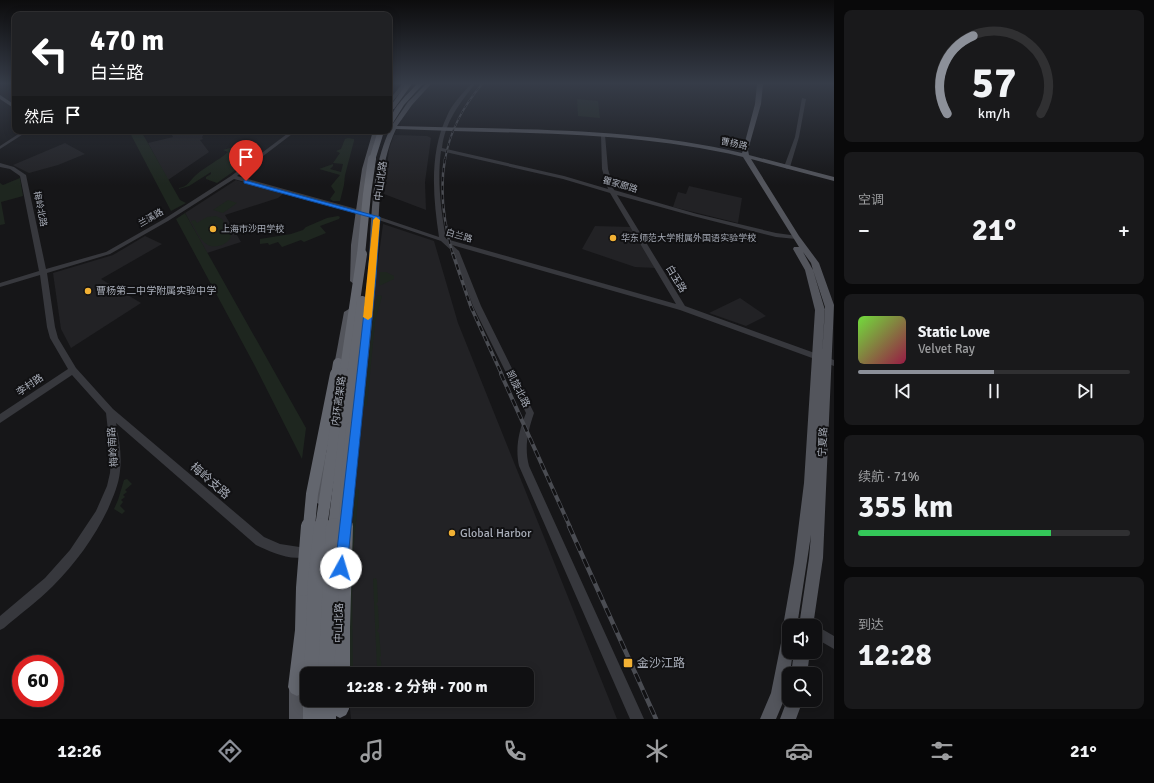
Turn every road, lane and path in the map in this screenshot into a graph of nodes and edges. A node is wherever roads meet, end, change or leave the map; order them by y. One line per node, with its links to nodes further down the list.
1 (450, 118): 5 (street)
2 (754, 118): 15 (main road)
3 (801, 118): 17 (street)
4 (392, 127): 5 (main road, 曹杨路)
5 (443, 131): 12 (main road, 曹杨路); 14 (street)
6 (21, 134): 13 (street)
7 (290, 134): 18 (street, 兰溪路)
8 (375, 134): 21 (main road, 中山北路)
9 (384, 134): 28 (highway, 内环高架路, bridge)
10 (386, 134): 30 (highway, 内环高架路, bridge)
11 (388, 134): 22 (main road, 中山北路)
12 (603, 137): 15 (main road, 曹杨路); 20 (street, 白玉路)
13 (0, 148)
14 (438, 149): 20 (street, 瞿家廊路); 24 (street)
15 (746, 158): 17 (main road, 曹杨路); 19 (main road, 曹杨路); 23 (main road, 宁夏路)
16 (0, 165): 25 (street, 梅岭北路)
17 (787, 167): 19 (main road, 曹杨路)
18 (233, 178): 21 (street, 白兰路); 25 (street, 兰溪路)
19 (834, 180)
20 (613, 193): 23 (street, 瞿家廊路); 27 (street, 白玉路)
21 (360, 212): 22 (street, 白兰路); 31 (main road, 中山北路)
22 (376, 217): 24 (street, 白兰路); 44 (main road, 中山北路)
23 (793, 237): 29 (main road, 宁夏路)
24 (443, 240): 27 (street, 白兰路); 51 (street, 凯旋北路)
25 (43, 272): 26 (street, 兰溪路); 32 (street)
26 (0, 285)
27 (682, 308): 29 (street, 白玉路)
28 (352, 317): 42 (highway, 内环高架路, bridge); 46 (highway, bridge)
29 (827, 360): 36 (main road, 宁夏路); 37 (main road, 宁夏路)
30 (354, 362): 43 (highway, 内环高架路, bridge); 45 (highway, bridge)
31 (339, 369): 35 (main road, 中山北路); 46 (main road, 中山北路)
32 (73, 370): 33 (street); 34 (street, 李村路)
33 (110, 412): 35 (street, 梅岭支路); 38 (street, 梅岭南路)
34 (0, 419)
35 (302, 552): 46 (main road, 中山北路)
36 (791, 619)
37 (809, 619)
38 (0, 624)
39 (822, 636): 40 (street)
40 (834, 643)
41 (785, 659): 52 (main road)
42 (312, 667)
43 (326, 667)
44 (340, 667)
45 (340, 667)
46 (297, 687): 49 (main road, 中山北路)
47 (312, 707): 50 (highway)
48 (792, 707): 53 (main road)
49 (297, 719)
50 (312, 719)
51 (637, 719)
52 (768, 719)
53 (788, 719)

